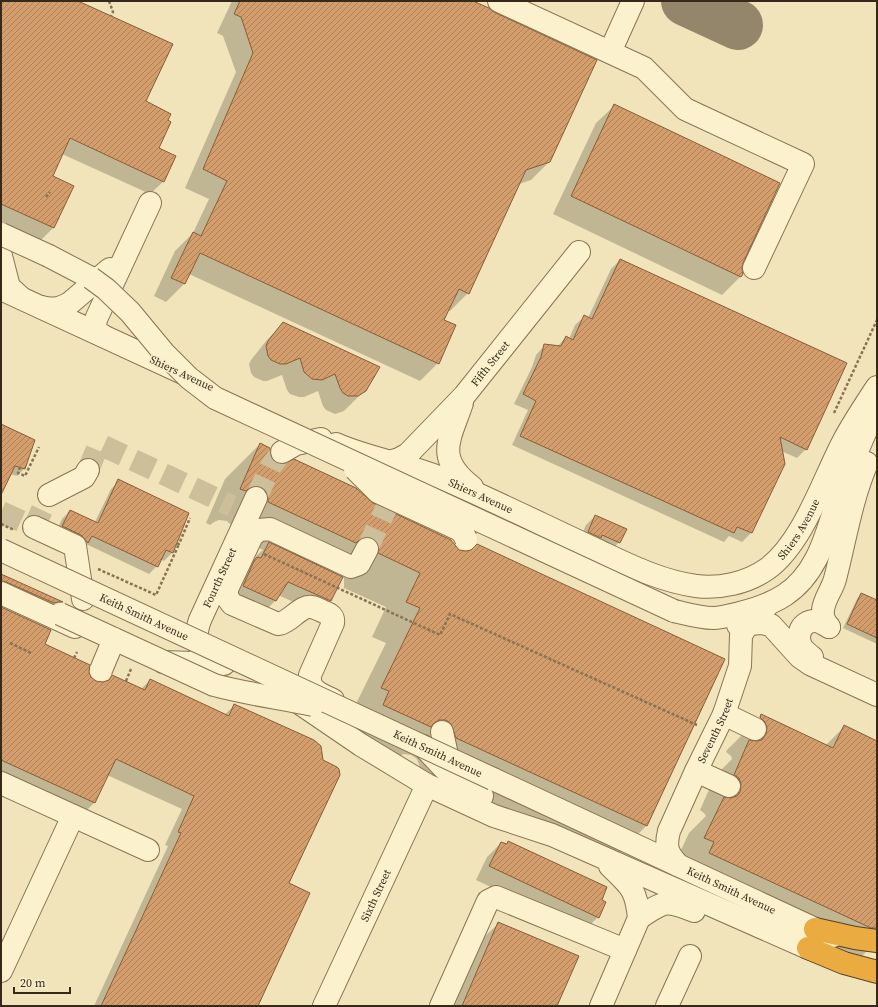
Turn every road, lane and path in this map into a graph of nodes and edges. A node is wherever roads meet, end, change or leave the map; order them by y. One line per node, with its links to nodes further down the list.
1 (108, 1): 4 (path)
2 (498, 1): 5 (street)
3 (633, 1): 5 (street)
4 (111, 16)
5 (610, 52): 11 (street)
6 (150, 203): 9 (street)
7 (1, 234): 17 (street, bridge)
8 (579, 252): 16 (street, Fifth Street)
9 (125, 255): 12 (street); 14 (street)
10 (1, 256): 12 (street)
11 (754, 268)
12 (13, 298): 14 (street, Shiers Avenue); 17 (street, Shiers Avenue, bridge)
13 (877, 320): 19 (path)
14 (103, 336): 21 (street, Shiers Avenue)
15 (877, 387): 30 (street, Shiers Avenue)
16 (464, 396): 25 (street, Fifth Street); 30 (street)
17 (215, 398): 24 (street, Shiers Avenue, bridge)
18 (877, 404): 44 (street, Seventh Street)
19 (834, 414)
20 (877, 429): 55 (street)
21 (324, 439): 23 (street); 25 (street, Shiers Avenue)
22 (39, 447): 26 (path)
23 (282, 452)
24 (344, 458): 36 (street, bridge); 45 (street, Shiers Avenue, bridge)
25 (388, 462): 28 (street, Shiers Avenue)
26 (20, 467)
27 (88, 470): 29 (street)
28 (428, 472): 30 (street, Shiers Avenue); 31 (street)
29 (49, 495)
30 (488, 498)
31 (389, 502)
32 (247, 503): 53 (street, Fourth Street)
33 (190, 518): 40 (path)
34 (1, 524): 35 (path)
35 (24, 529): 40 (street)
36 (466, 539)
37 (247, 546): 38 (street); 58 (path); 62 (street)
38 (367, 548)
39 (1, 550): 57 (street, Keith Smith Avenue, bridge)
40 (77, 559): 43 (street)
41 (1, 561): 43 (street, Keith Smith Avenue)
42 (1, 593): 53 (street)
43 (83, 599): 53 (street, Keith Smith Avenue)
44 (775, 602): 45 (street, Seventh Street); 47 (street, Seventh Street)
45 (674, 611): 47 (street)
46 (60, 614): 48 (street, bridge)
47 (747, 624): 55 (street); 58 (street, Seventh Street)
48 (114, 639): 54 (street, bridge); 57 (street, bridge)
49 (10, 643): 51 (path)
50 (77, 652): 52 (path)
51 (31, 653)
52 (74, 658)
53 (216, 661): 64 (street, Keith Smith Avenue)
54 (101, 670)
55 (852, 683): 56 (street)
56 (877, 695)
57 (354, 714): 70 (street, Keith Smith Avenue, bridge)
58 (719, 724): 59 (street); 61 (street, Seventh Street)
59 (755, 729)
60 (442, 732): 62 (street)
61 (696, 771): 65 (street); 70 (street, Seventh Street)
62 (452, 776): 67 (street)
63 (1, 783): 66 (street)
64 (427, 785): 67 (street, Keith Smith Avenue); 82 (street, Sixth Street)
65 (729, 786)
66 (72, 816): 68 (street); 79 (street)
67 (552, 835): 69 (street, Keith Smith Avenue)
68 (148, 850)
69 (601, 857): 71 (street); 72 (street, Keith Smith Avenue)
70 (678, 865): 73 (street, Keith Smith Avenue)
71 (640, 918): 72 (street); 76 (street)
72 (774, 933): 73 (street, Keith Smith Avenue); 81 (street, Keith Smith Avenue)
73 (812, 939): 74 (highway); 75 (street, Keith Smith Avenue); 78 (street, Keith Smith Avenue); 80 (highway)
74 (877, 941)
75 (877, 948)
76 (625, 950): 83 (street); 84 (street)
77 (690, 956): 85 (street)
78 (877, 964)
79 (1, 971)
80 (877, 972)
81 (877, 984)
82 (324, 1006)
83 (441, 1006)
84 (601, 1006)
85 (667, 1006)

